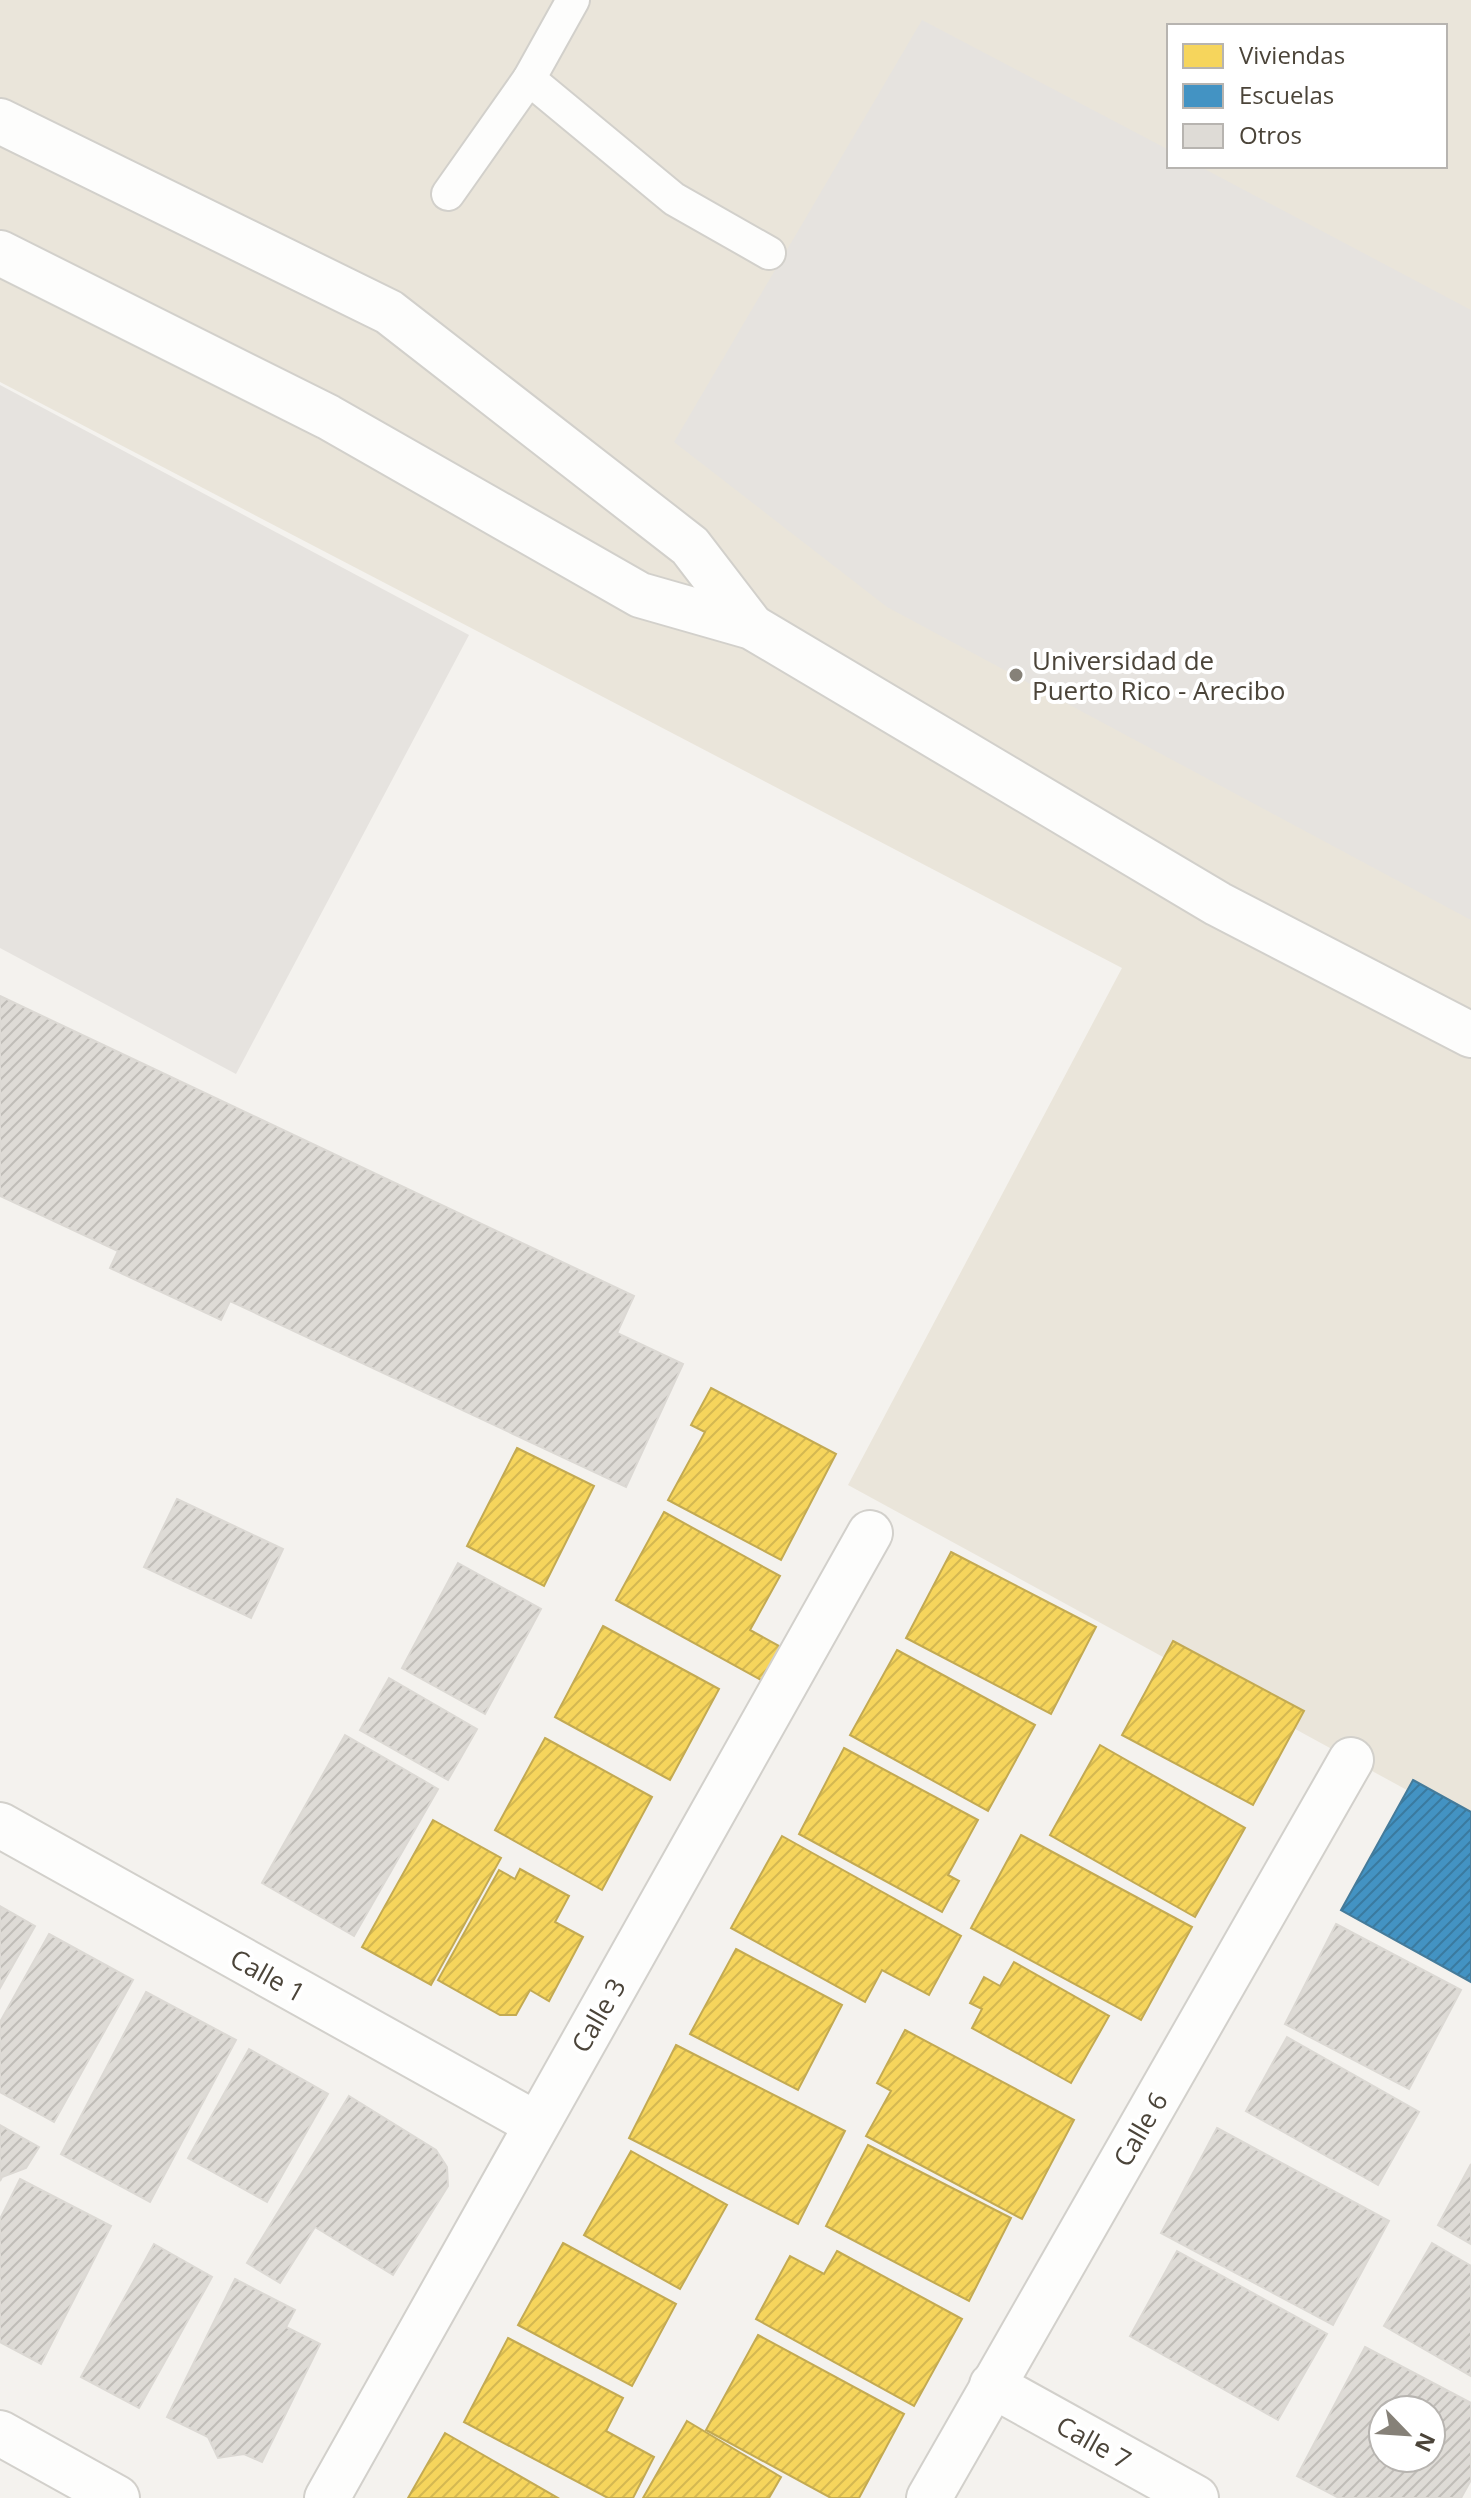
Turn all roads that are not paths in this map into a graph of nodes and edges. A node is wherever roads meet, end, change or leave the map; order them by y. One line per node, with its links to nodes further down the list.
1 (573, 0): 2 (lane)
2 (529, 79): 4 (lane); 6 (lane)
3 (0, 121): 7 (street)
4 (448, 194)
5 (0, 253): 7 (street)
6 (769, 253)
7 (752, 627): 8 (street)
8 (1471, 1035)
9 (870, 1533): 12 (street, Calle 3)
10 (1351, 1760): 13 (street, Calle 6)
11 (0, 1825): 12 (street, Calle 1)
12 (536, 2124): 16 (street, Calle 3)
13 (992, 2385): 17 (street, Calle 6); 18 (street, Calle 7)
14 (0, 2433): 15 (street)
15 (117, 2498)
16 (327, 2498)
17 (929, 2498)
18 (1196, 2498)

